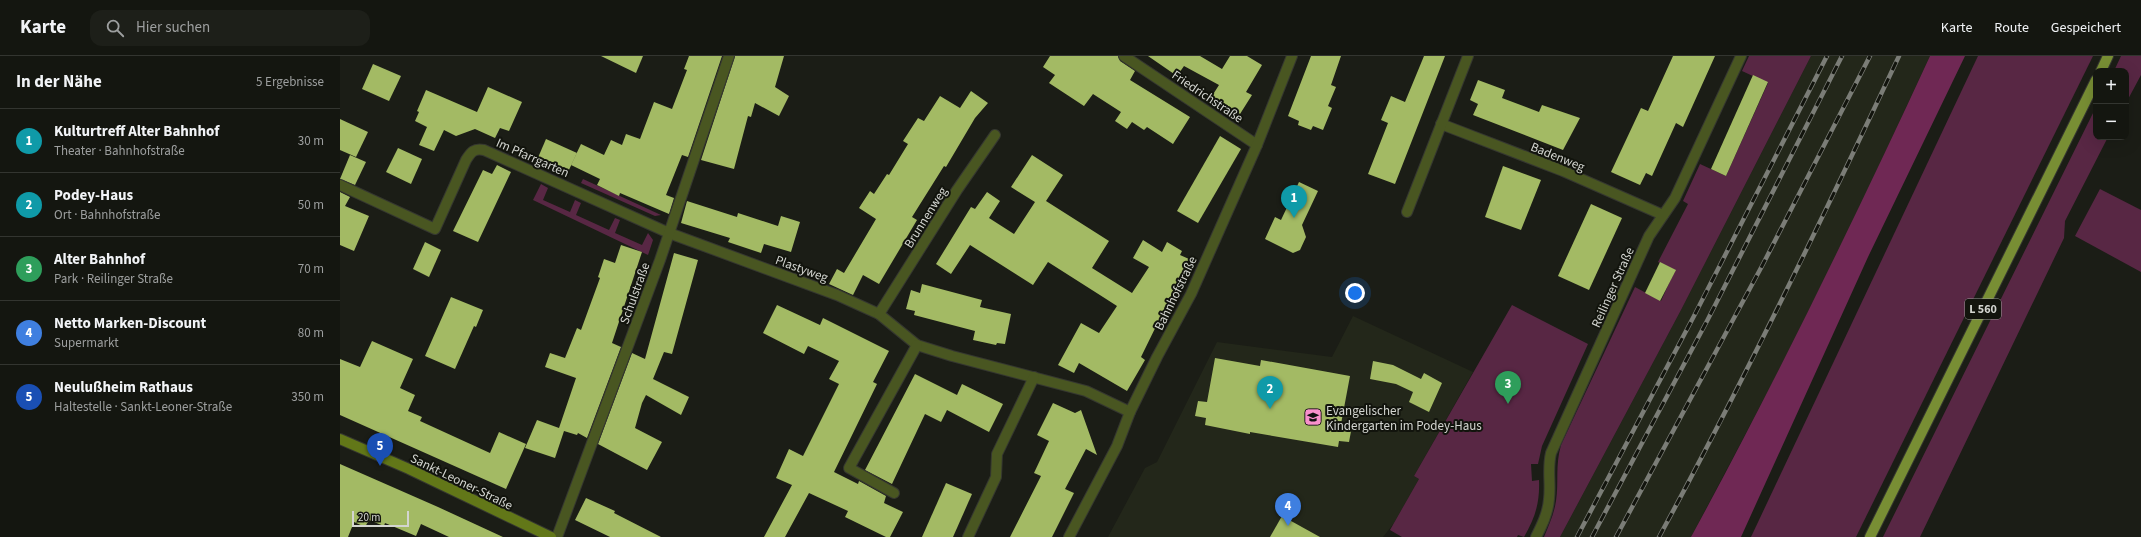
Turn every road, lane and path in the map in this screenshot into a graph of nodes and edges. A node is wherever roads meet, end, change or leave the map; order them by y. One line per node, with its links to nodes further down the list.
1 (729, 56): 15 (street, Schulstraße)
2 (1124, 56): 11 (street, Friedrichstraße)
3 (1292, 56): 11 (street, Bahnhofstraße)
4 (1468, 56): 9 (street)
5 (1740, 56): 14 (street, Reilinger Straße)
6 (2108, 56): 7 (main road)
7 (2102, 68)
8 (2093, 86): 27 (main road, L 560)
9 (1441, 124): 13 (street); 14 (street, Badenweg)
10 (995, 135): 16 (street, Brunnenweg)
11 (1257, 145): 19 (street, Bahnhofstraße)
12 (340, 185): 15 (street, Im Pfarrgarten)
13 (1407, 212)
14 (1663, 215): 26 (street, Reilinger Straße)
15 (669, 233): 16 (street, Plastyweg); 23 (street, Schulstraße)
16 (879, 314): 17 (street, Plastyweg)
17 (917, 345): 18 (street, Plastyweg); 21 (street)
18 (1034, 377): 19 (street, Plastyweg); 24 (street)
19 (1130, 412): 25 (street, Bahnhofstraße)
20 (340, 439): 22 (street, Sankt-Leoner-Straße)
21 (894, 493)
22 (551, 537)
23 (557, 537)
24 (968, 537)
25 (1069, 537)
26 (1536, 537)
27 (1870, 537)

